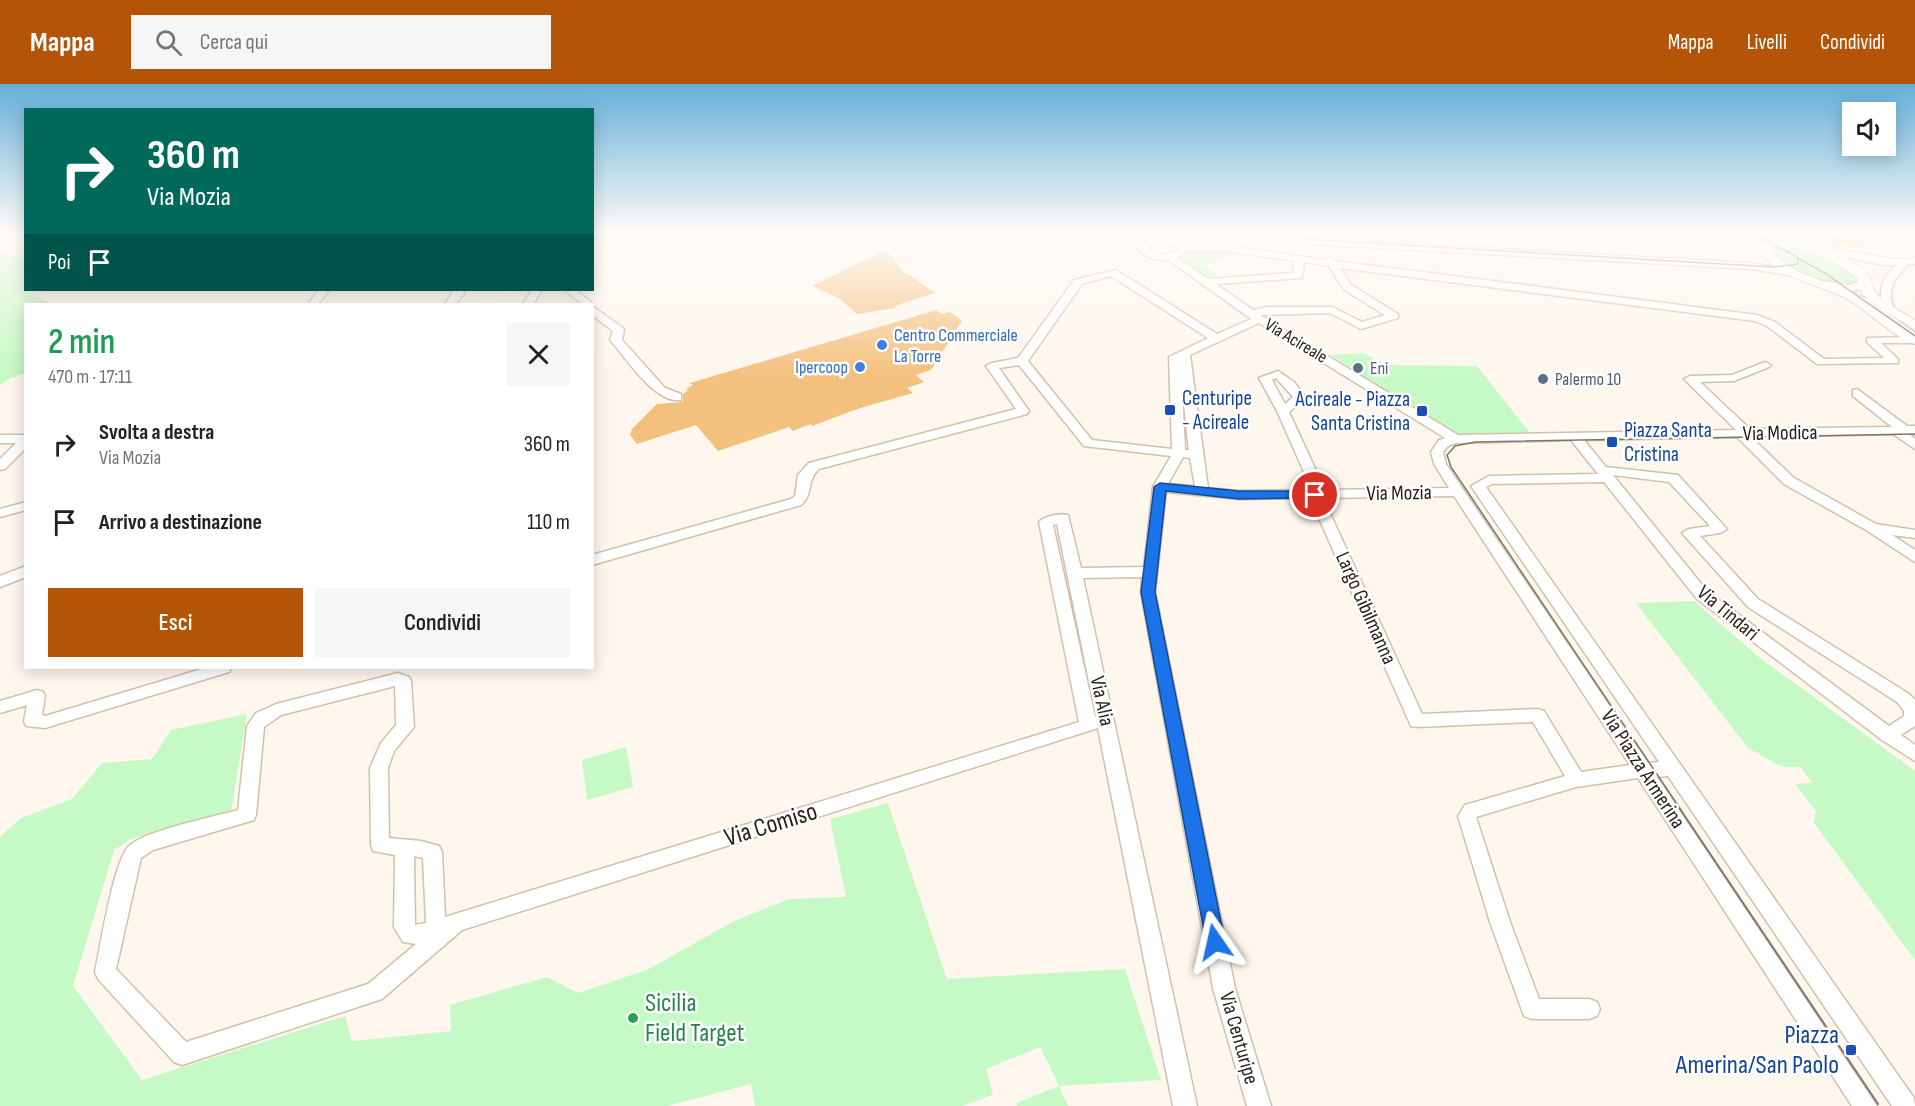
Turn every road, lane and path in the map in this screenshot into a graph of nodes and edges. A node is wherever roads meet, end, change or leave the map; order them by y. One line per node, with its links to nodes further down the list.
1 (1082, 281): 25 (street)
2 (1126, 281): 22 (street)
3 (1226, 281): 10 (street)
4 (1343, 281): 20 (street)
5 (1453, 281): 23 (street)
6 (1814, 281): 11 (main road)
7 (1862, 281): 11 (street)
8 (1865, 281): 18 (main road)
9 (1887, 281): 18 (street)
10 (1206, 282): 20 (street, Via Acireale)
11 (1822, 284): 23 (main road)
12 (323, 291): 15 (street)
13 (459, 291): 16 (street)
14 (571, 291): 17 (street)
15 (314, 303)
16 (451, 303)
17 (587, 303)
18 (1889, 309): 21 (main road)
19 (594, 311): 28 (street)
20 (1255, 317): 22 (street); 34 (street, Via Acireale)
21 (1915, 326)
22 (1217, 339): 38 (street)
23 (1911, 340): 24 (street)
24 (1915, 348)
25 (1022, 361): 38 (street); 50 (street)
26 (1765, 365): 31 (street)
27 (1857, 393): 30 (street)
28 (677, 397)
29 (1283, 411): 44 (street, Largo Gibilmanna)
30 (1905, 430): 31 (street, Via Modica); 37 (street)
31 (1744, 434): 32 (street, Via Modica); 47 (street)
32 (1574, 436): 34 (street); 40 (street, Via Tindari)
33 (0, 438): 35 (street)
34 (1455, 439): 43 (street, Via Piazza Armerina)
35 (24, 440)
36 (24, 442): 39 (street)
37 (1915, 445)
38 (1187, 454): 41 (street, Via Centuripe); 42 (street)
39 (0, 466)
40 (1604, 474): 55 (street); 56 (street, Via Tindari); 63 (street, Via Piazza Armerina)
41 (1160, 487): 42 (street, Via Mozia); 52 (street, Via Centuripe)
42 (1202, 491): 44 (street, Via Mozia)
43 (1459, 492): 44 (street, Via Mozia); 64 (street, Via Piazza Armerina)
44 (1318, 495): 65 (street, Largo Gibilmanna)
45 (24, 507): 46 (street)
46 (0, 513)
47 (1871, 527): 48 (street); 49 (street)
48 (1915, 534)
49 (1915, 557)
50 (594, 559)
51 (24, 572): 54 (street)
52 (1150, 572): 53 (street); 71 (street, Via Centuripe)
53 (1076, 573): 59 (street, Via Alia); 60 (street, Via Alia)
54 (0, 582)
55 (1753, 603): 56 (street); 61 (street)
56 (1725, 614): 61 (street, Via Tindari)
57 (220, 669): 58 (street)
58 (0, 707)
59 (1106, 719): 60 (street, Via Comiso); 70 (street, Via Alia)
60 (1088, 726): 67 (street, Via Comiso)
61 (1888, 735): 62 (street, Via Tindari)
62 (1915, 754)
63 (1673, 769): 64 (street); 73 (street, Via Piazza Armerina)
64 (1643, 770): 65 (street); 72 (street, Via Piazza Armerina)
65 (1576, 780): 69 (street)
66 (405, 848): 67 (street); 68 (street); 68 (street, Via Comiso)
67 (456, 923): 68 (street, Via Comiso)
68 (436, 930)
69 (1589, 1009)
70 (1185, 1106)
71 (1259, 1106)
72 (1865, 1106)
73 (1906, 1106)

